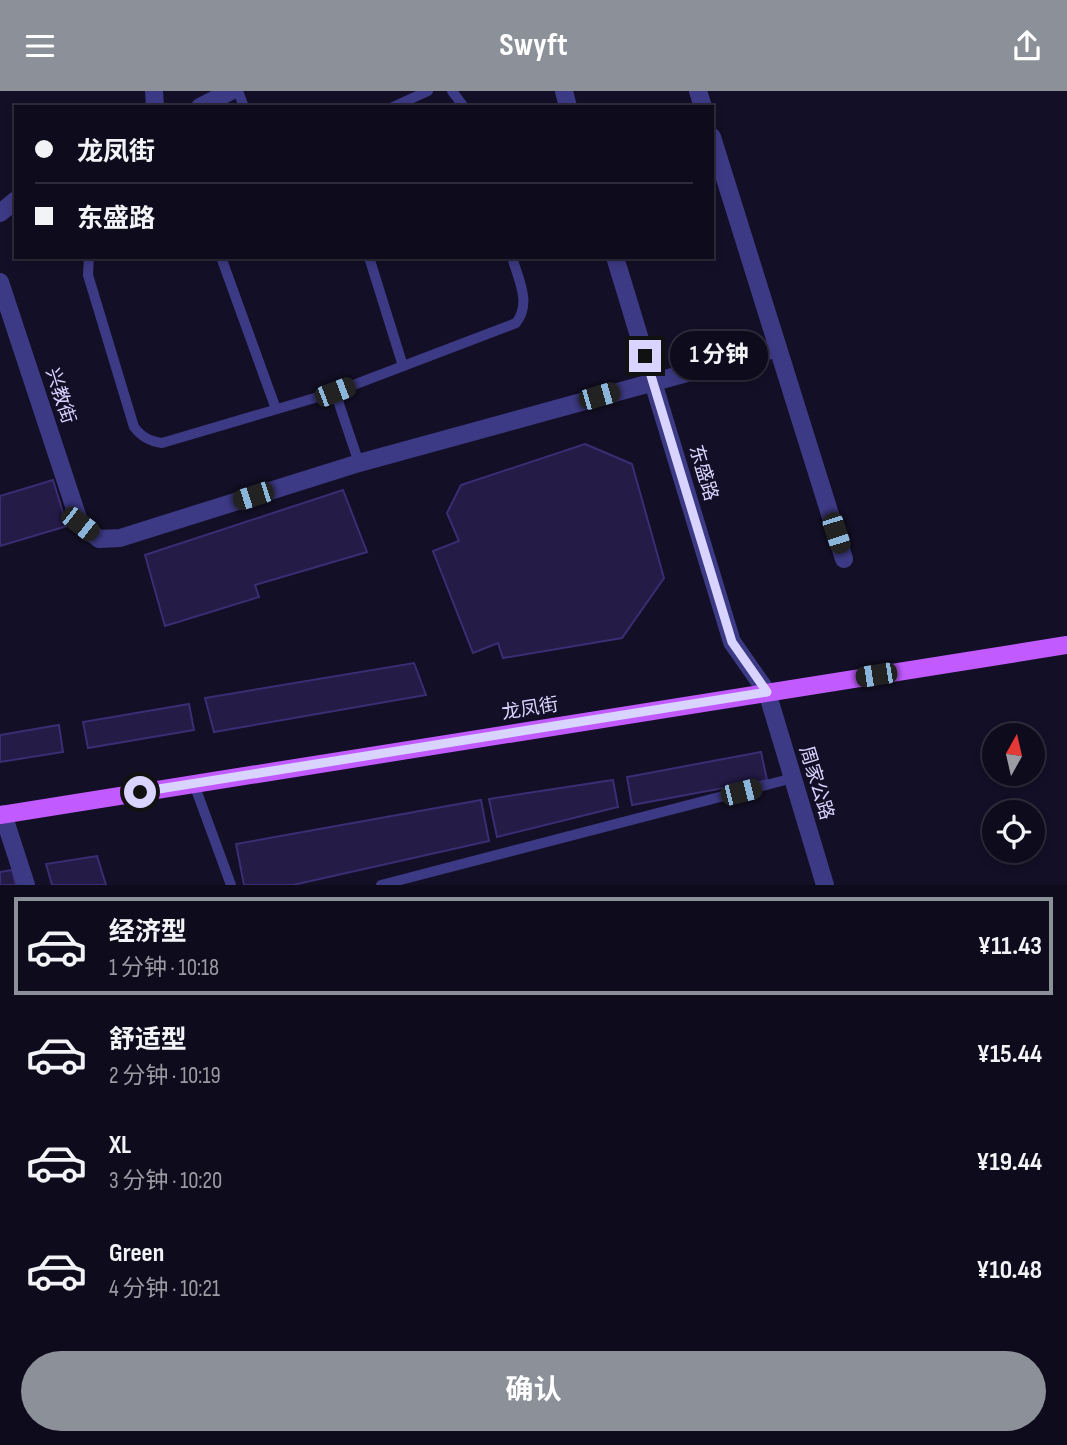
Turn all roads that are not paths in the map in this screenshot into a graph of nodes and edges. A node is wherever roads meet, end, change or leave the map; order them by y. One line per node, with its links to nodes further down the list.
1 (231, 91): 3 (street)
2 (428, 91): 4 (lane)
3 (204, 105)
4 (397, 105)
5 (714, 143): 14 (street)
6 (14, 202): 7 (street)
7 (0, 213)
8 (89, 259): 18 (lane)
9 (222, 259): 18 (lane)
10 (370, 259): 15 (lane)
11 (513, 259): 15 (lane)
12 (616, 259): 16 (street, 东盛路)
13 (0, 282): 19 (street, 兴教街)
14 (778, 348): 16 (street); 20 (street)
15 (403, 366): 17 (lane)
16 (653, 381): 19 (street); 22 (street, 东盛路)
17 (335, 392): 18 (lane); 19 (lane)
18 (276, 409)
19 (359, 463)
20 (844, 559)
21 (1067, 645): 22 (main road, 龙凤街)
22 (767, 692): 23 (street, 周家公路); 24 (main road, 龙凤街)
23 (793, 778): 28 (lane); 29 (street, 周家公路)
24 (194, 784): 25 (main road, 龙凤街); 27 (lane)
25 (2, 814): 26 (street)
26 (26, 885)
27 (232, 885)
28 (381, 885)
29 (825, 885)

